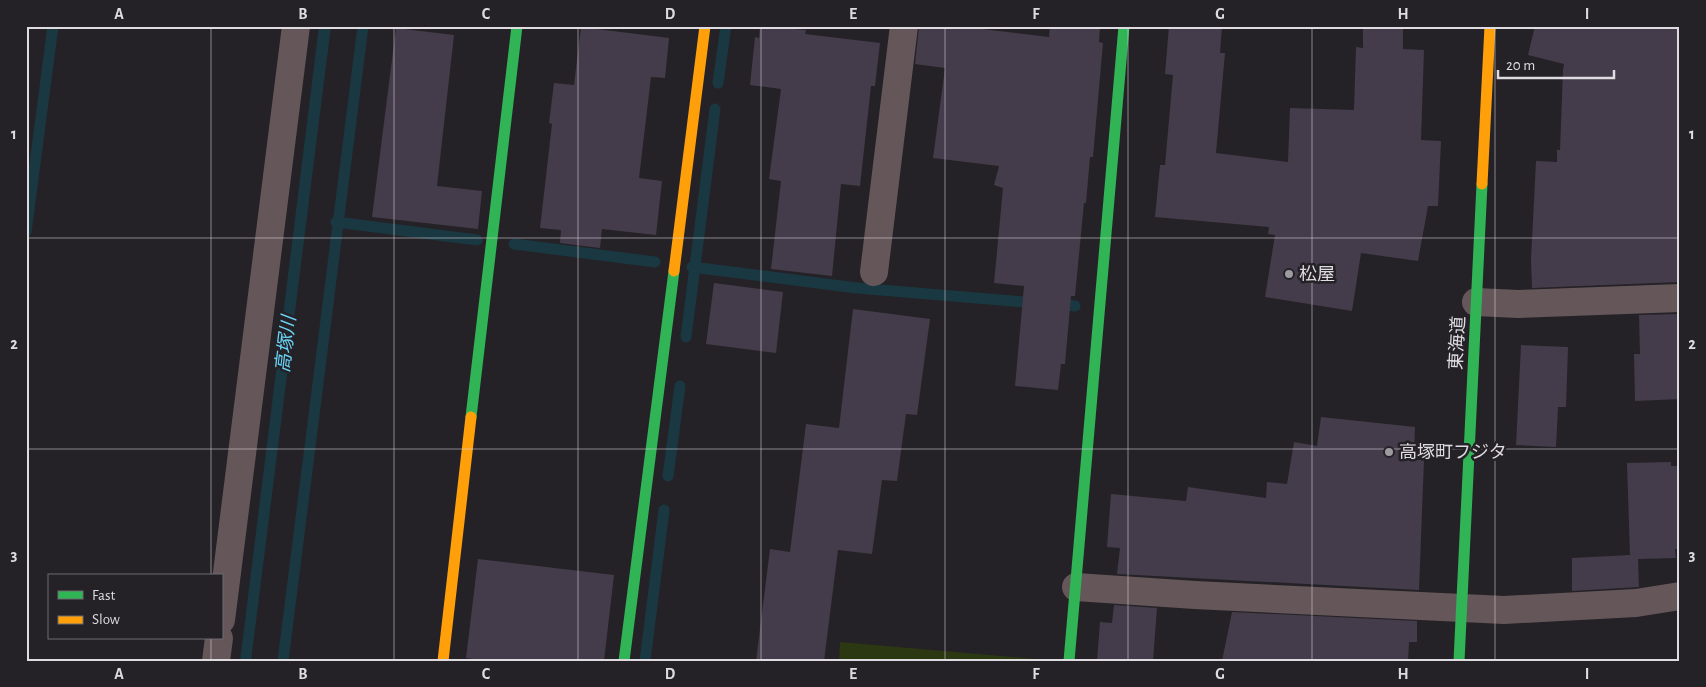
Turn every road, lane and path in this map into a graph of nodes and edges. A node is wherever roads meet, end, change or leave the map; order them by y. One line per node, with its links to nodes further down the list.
1 (296, 26): 13 (street)
2 (517, 26): 16 (main road)
3 (705, 26): 17 (main road)
4 (904, 26): 7 (street)
5 (1124, 26): 10 (main road)
6 (1490, 26): 9 (main road, 東海道)
7 (874, 272)
8 (1680, 298): 9 (street)
9 (1476, 302): 12 (main road, 東海道)
10 (1076, 587): 12 (street); 18 (main road)
11 (1680, 596): 12 (street)
12 (1461, 608): 19 (main road, 東海道)
13 (222, 612)
14 (219, 640): 15 (street)
15 (216, 661)
16 (442, 661)
17 (624, 661)
18 (1069, 661)
19 (1459, 661)

